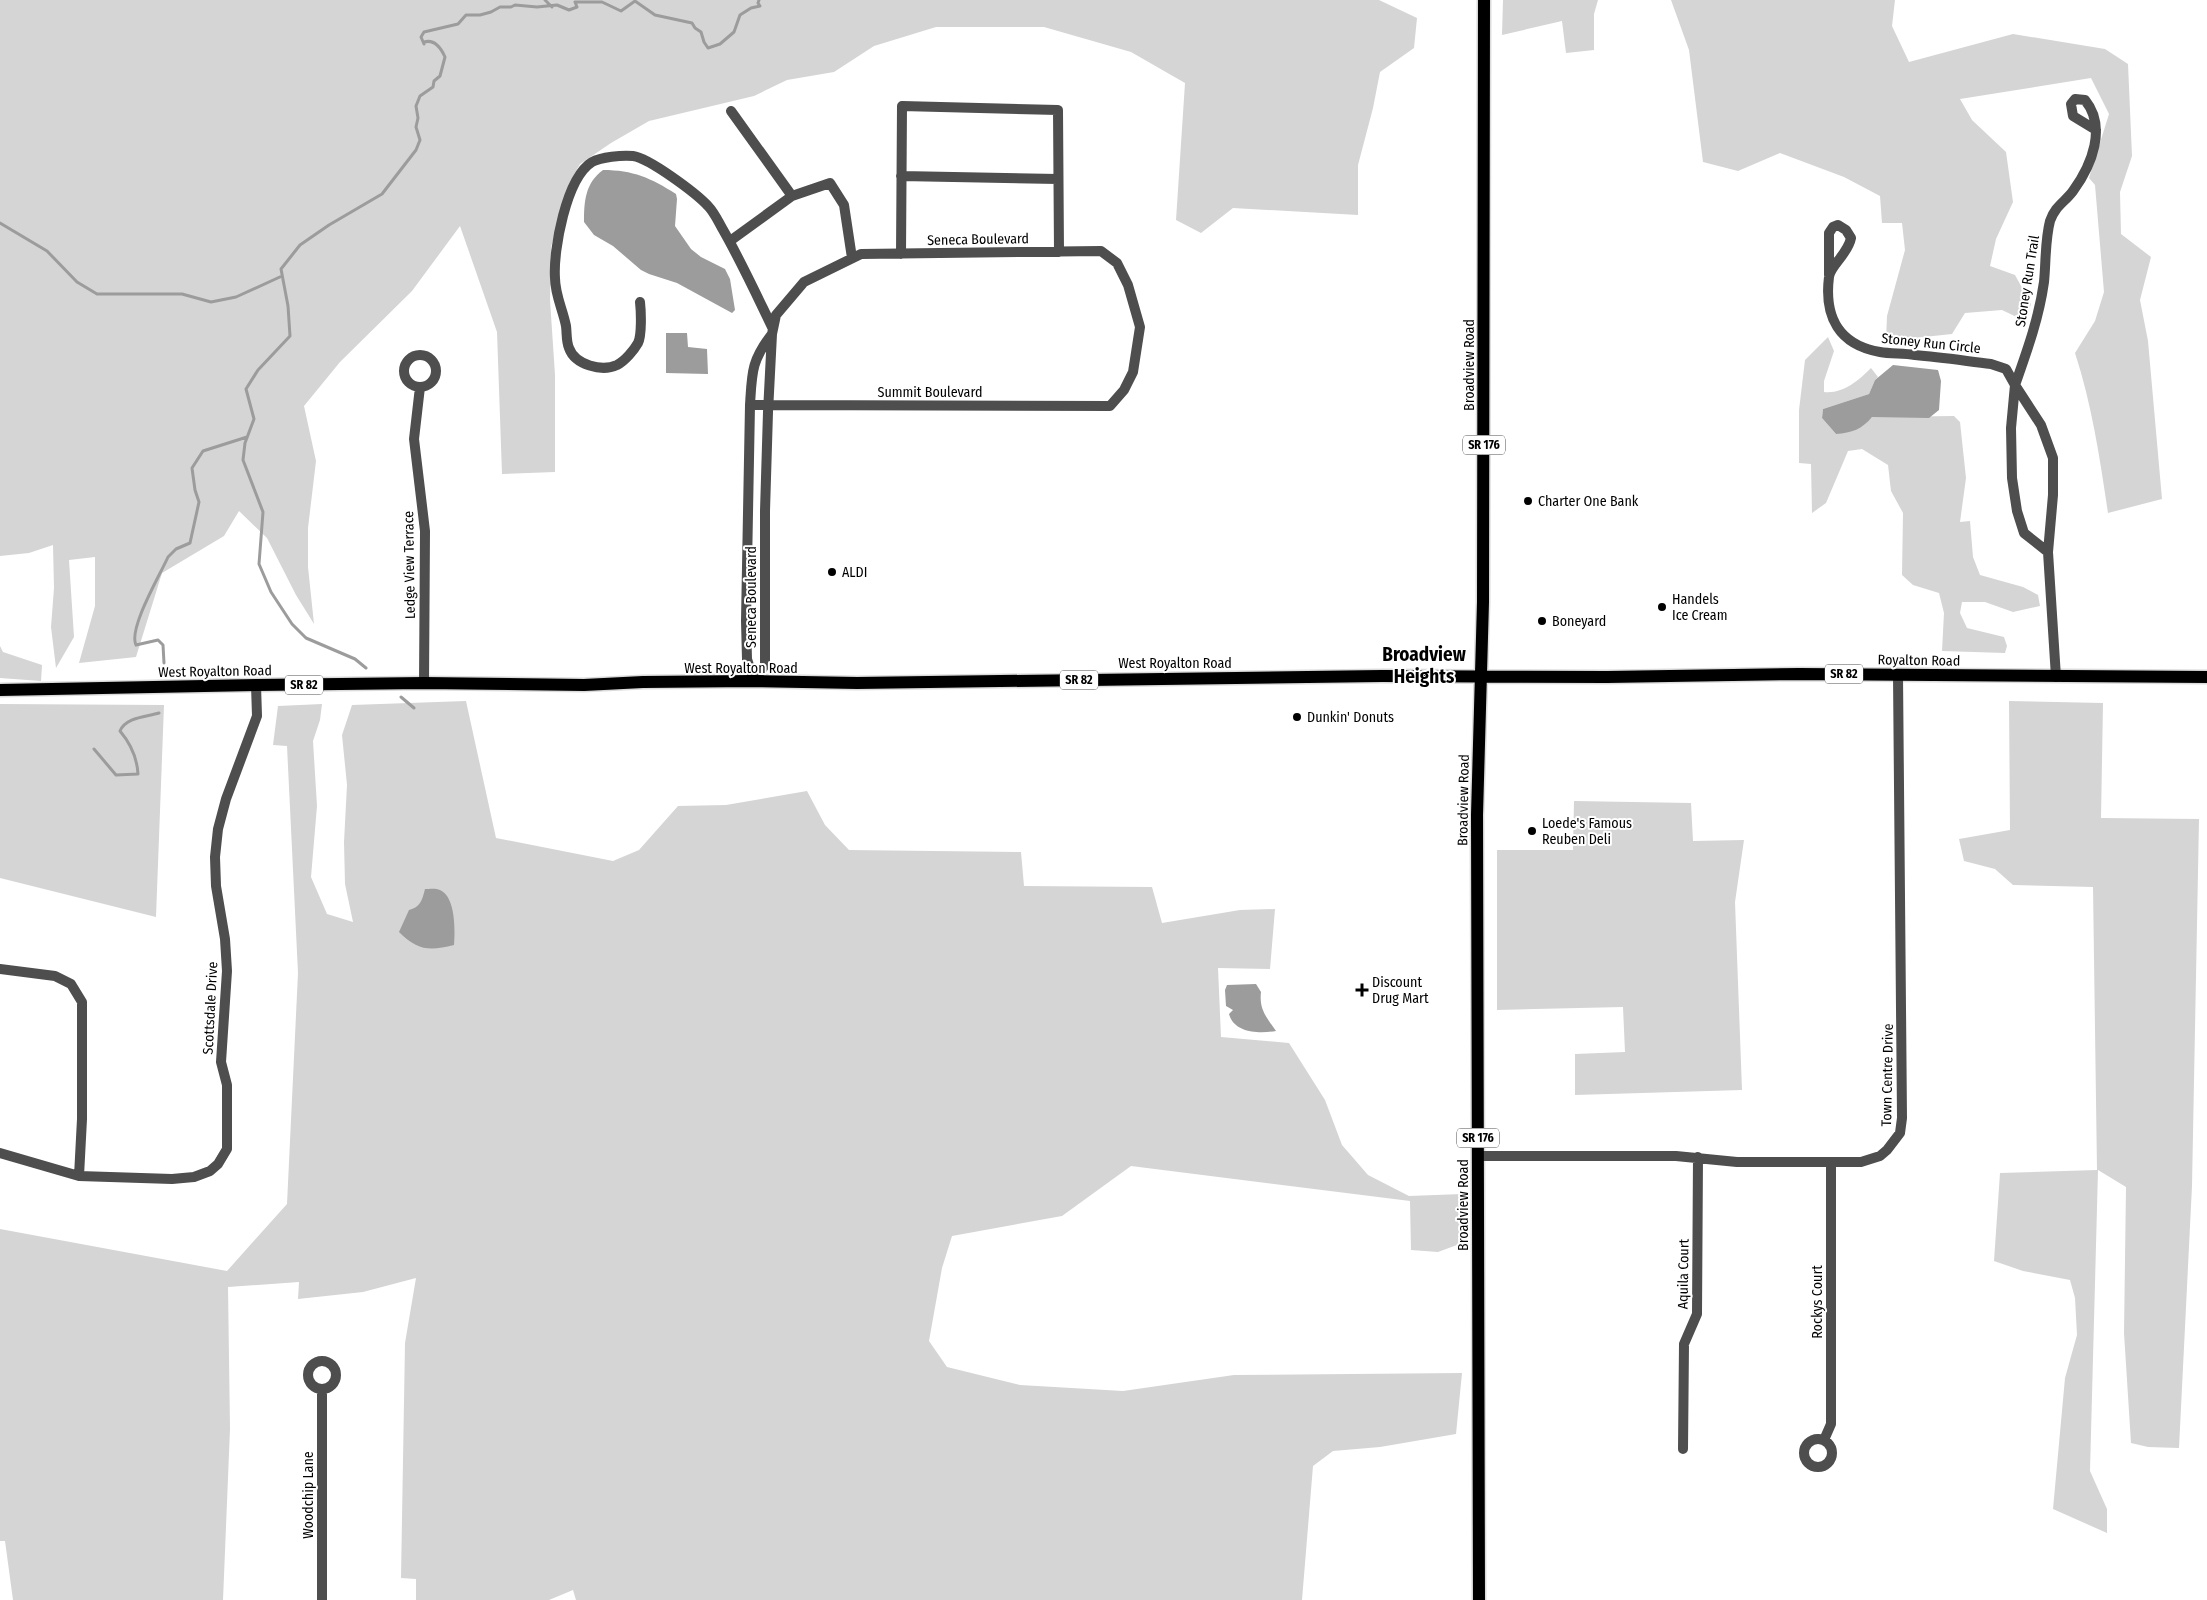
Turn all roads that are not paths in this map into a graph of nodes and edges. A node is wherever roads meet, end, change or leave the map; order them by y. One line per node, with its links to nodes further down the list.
1 (1484, 0): 21 (main road, Broadview Road / SR 176)
2 (731, 111): 6 (street)
3 (2096, 130): 14 (street, Stoney Run Trail)
4 (901, 176): 5 (street); 5 (street); 9 (street)
5 (1058, 179): 8 (street)
6 (792, 196): 7 (street); 10 (street)
7 (730, 241): 12 (street); 13 (street)
8 (1059, 252): 9 (street, Seneca Boulevard); 18 (street, Seneca Boulevard)
9 (901, 254): 10 (street, Seneca Boulevard)
10 (852, 258): 13 (street, Seneca Boulevard)
11 (1829, 275): 14 (street, Stoney Run Circle)
12 (640, 302)
13 (773, 332): 16 (street, Seneca Boulevard); 17 (street, Seneca Boulevard)
14 (2015, 385): 19 (street); 19 (street, Stoney Run Trail)
15 (420, 387): 25 (street, Ledge View Terrace)
16 (750, 405): 17 (street, Summit Boulevard); 24 (street, Seneca Boulevard)
17 (768, 405): 18 (street, Summit Boulevard); 24 (street, Seneca Boulevard)
18 (1110, 406)
19 (2048, 552): 22 (street)
20 (1898, 675): 21 (main road, Royalton Road / SR 82); 22 (main road, Royalton Road / SR 82); 32 (street, Town Centre Drive)
21 (1481, 676): 24 (main road, West Royalton Road / SR 82); 30 (main road, Broadview Road / SR 176)
22 (2056, 677): 23 (main road, Royalton Road / SR 82)
23 (2207, 677)
24 (754, 682): 25 (main road, West Royalton Road / SR 82)
25 (424, 683): 26 (main road, West Royalton Road / SR 82)
26 (256, 685): 27 (main road, West Royalton Road / SR 82); 33 (street, Scottsdale Drive)
27 (0, 690)
28 (0, 969): 33 (street)
29 (0, 1152): 33 (street, Scottsdale Drive)
30 (1478, 1156): 31 (street, Town Centre Drive); 38 (main road, Broadview Road / SR 176)
31 (1698, 1157): 32 (street, Town Centre Drive); 36 (street, Aquila Court)
32 (1831, 1162): 35 (street, Rockys Court)
33 (79, 1176)
34 (322, 1389): 37 (street, Woodchip Lane)
35 (1824, 1440)
36 (1683, 1450)
37 (322, 1600)
38 (1479, 1600)

